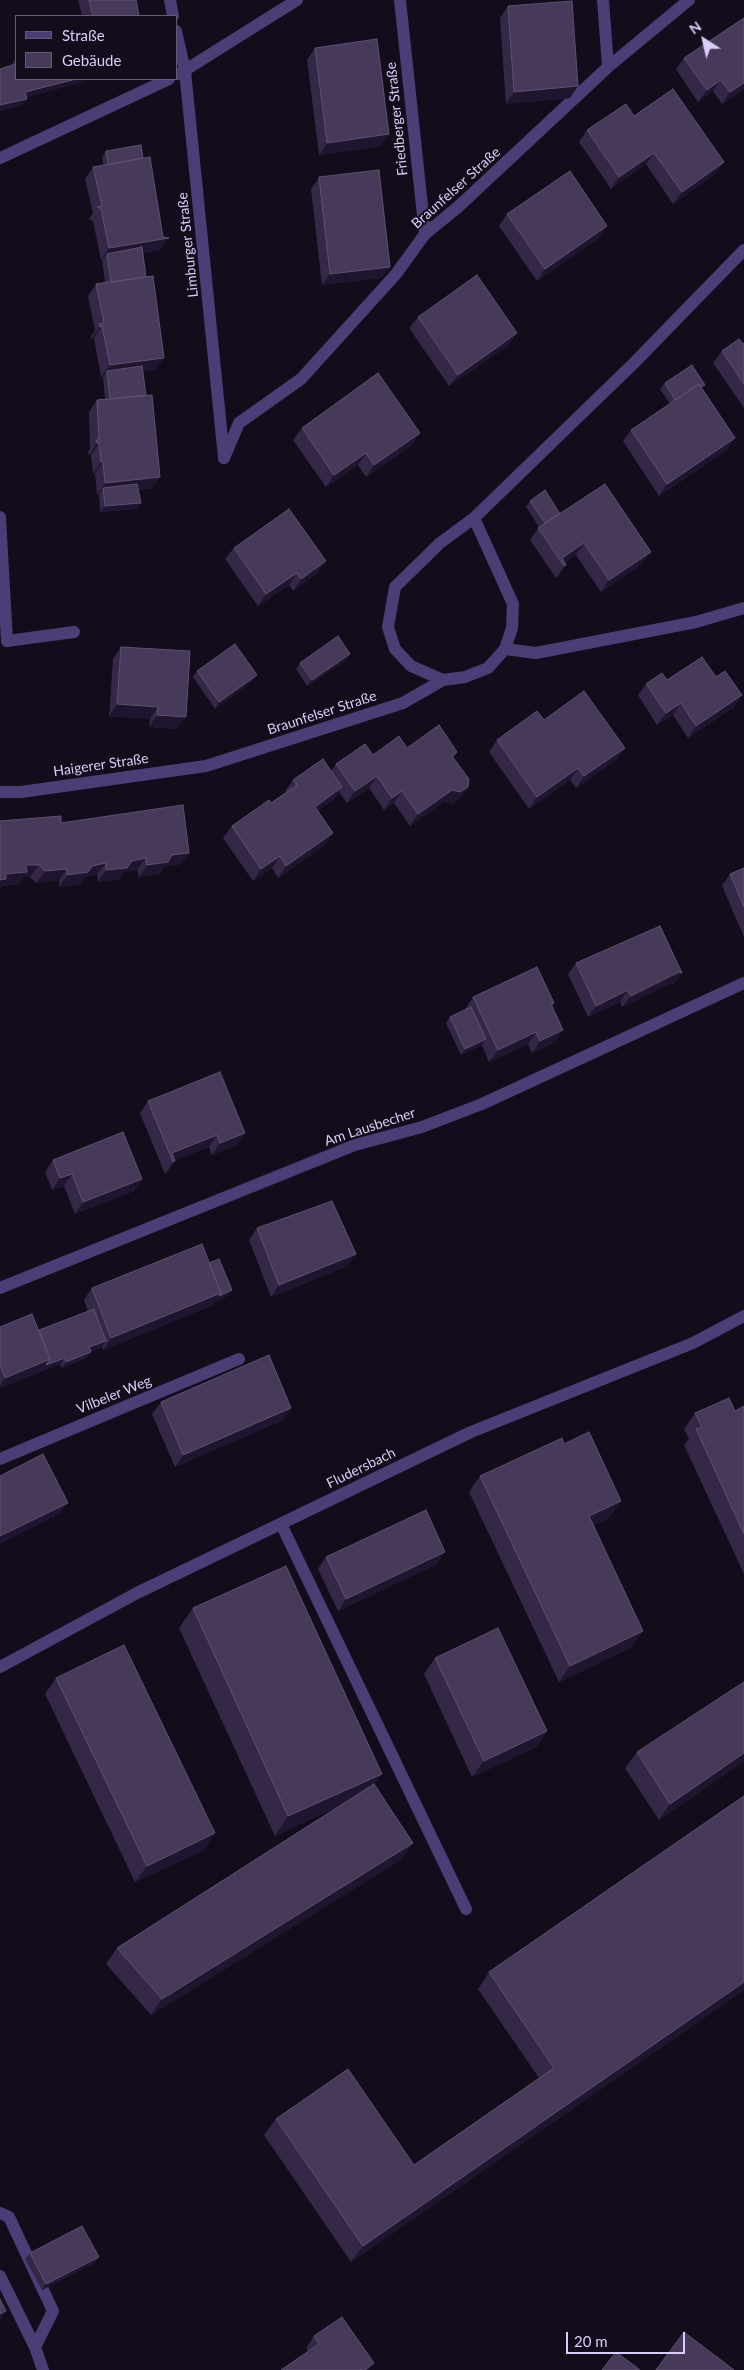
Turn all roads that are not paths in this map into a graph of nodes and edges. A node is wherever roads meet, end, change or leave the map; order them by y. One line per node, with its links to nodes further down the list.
1 (170, 0): 6 (street)
2 (297, 0): 9 (street)
3 (400, 0): 12 (street, Friedberger Straße)
4 (602, 0): 8 (street)
5 (689, 0): 8 (street, Braunfelser Straße)
6 (173, 15)
7 (178, 48): 9 (street, Limburger Straße)
8 (608, 67): 12 (street, Braunfelser Straße)
9 (181, 73): 14 (street, Limburger Straße)
10 (167, 80): 11 (street)
11 (0, 158)
12 (425, 234): 14 (street, Braunfelser Straße)
13 (744, 250): 16 (street)
14 (224, 458)
15 (0, 517): 18 (street)
16 (474, 518): 19 (street, Braunfelser Straße); 20 (street)
17 (744, 608): 19 (street)
18 (74, 632)
19 (505, 649): 20 (street, Braunfelser Straße)
20 (444, 680): 21 (street, Braunfelser Straße)
21 (206, 766): 22 (street, Haigerer Straße)
22 (0, 792)
23 (744, 983): 24 (street, Am Lausbecher)
24 (0, 1288)
25 (744, 1316): 28 (street, Fludersbach)
26 (239, 1359): 27 (street, Vilbeler Weg)
27 (0, 1459)
28 (281, 1524): 29 (street, Fludersbach); 30 (street)
29 (0, 1667)
30 (466, 1908)
31 (0, 2213): 33 (street)
32 (0, 2276): 33 (street)
33 (35, 2347): 34 (street)
34 (43, 2370)

